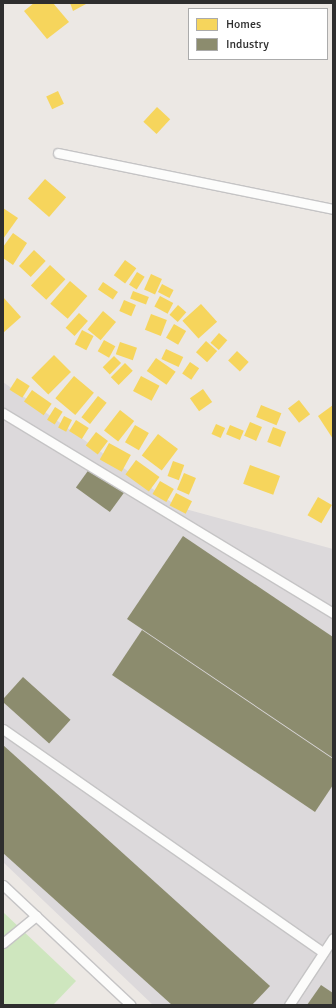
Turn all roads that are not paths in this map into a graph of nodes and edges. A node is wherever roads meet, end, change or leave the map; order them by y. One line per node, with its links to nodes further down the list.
1 (58, 153): 2 (lane)
2 (333, 209)
3 (3, 413): 4 (lane)
4 (333, 613)
5 (3, 729): 10 (lane)
6 (3, 885): 7 (lane)
7 (36, 916): 9 (lane); 11 (lane)
8 (333, 938): 10 (lane)
9 (3, 943)
10 (323, 952): 12 (lane)
11 (131, 1005)
12 (289, 1005)

